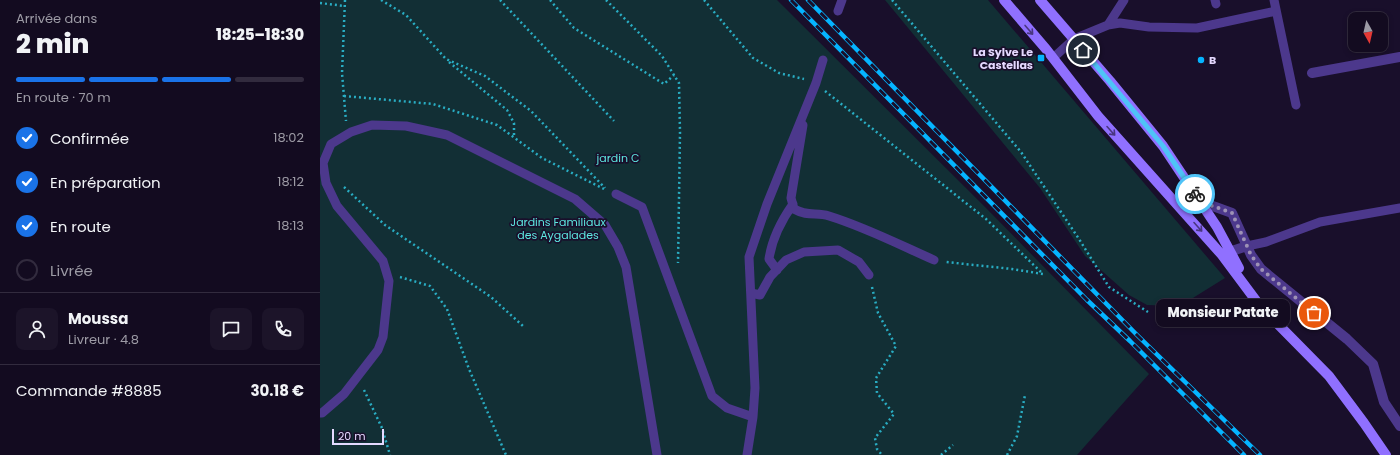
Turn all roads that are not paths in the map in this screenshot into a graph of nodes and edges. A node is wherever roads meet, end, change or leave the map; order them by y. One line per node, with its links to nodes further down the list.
1 (842, 0): 6 (lane)
2 (1004, 0): 11 (main road, one-way to 11)
3 (1040, 0): 9 (main road)
4 (1124, 0): 8 (lane)
5 (1274, 0): 7 (lane)
6 (838, 11)
7 (1276, 11): 8 (lane); 14 (lane)
8 (1108, 25): 9 (lane)
9 (1074, 39): 11 (lane); 17 (main road)
10 (1400, 57): 13 (street)
11 (1053, 58): 21 (main road, one-way to 21)
12 (823, 60): 15 (lane)
13 (1312, 73)
14 (1296, 105)
15 (806, 107): 18 (lane); 25 (lane)
16 (616, 194): 27 (lane)
17 (1199, 201): 20 (street); 21 (main road)
18 (793, 204): 22 (lane); 23 (lane)
19 (1400, 208): 20 (lane)
20 (1247, 246): 21 (street); 28 (street)
21 (1226, 253): 31 (main road)
22 (934, 260)
23 (777, 270): 24 (lane); 25 (lane)
24 (870, 275)
25 (751, 293): 27 (lane)
26 (320, 413): 29 (lane)
27 (753, 417): 30 (lane)
28 (1400, 426)
29 (657, 455)
30 (748, 455)
31 (1386, 455)

